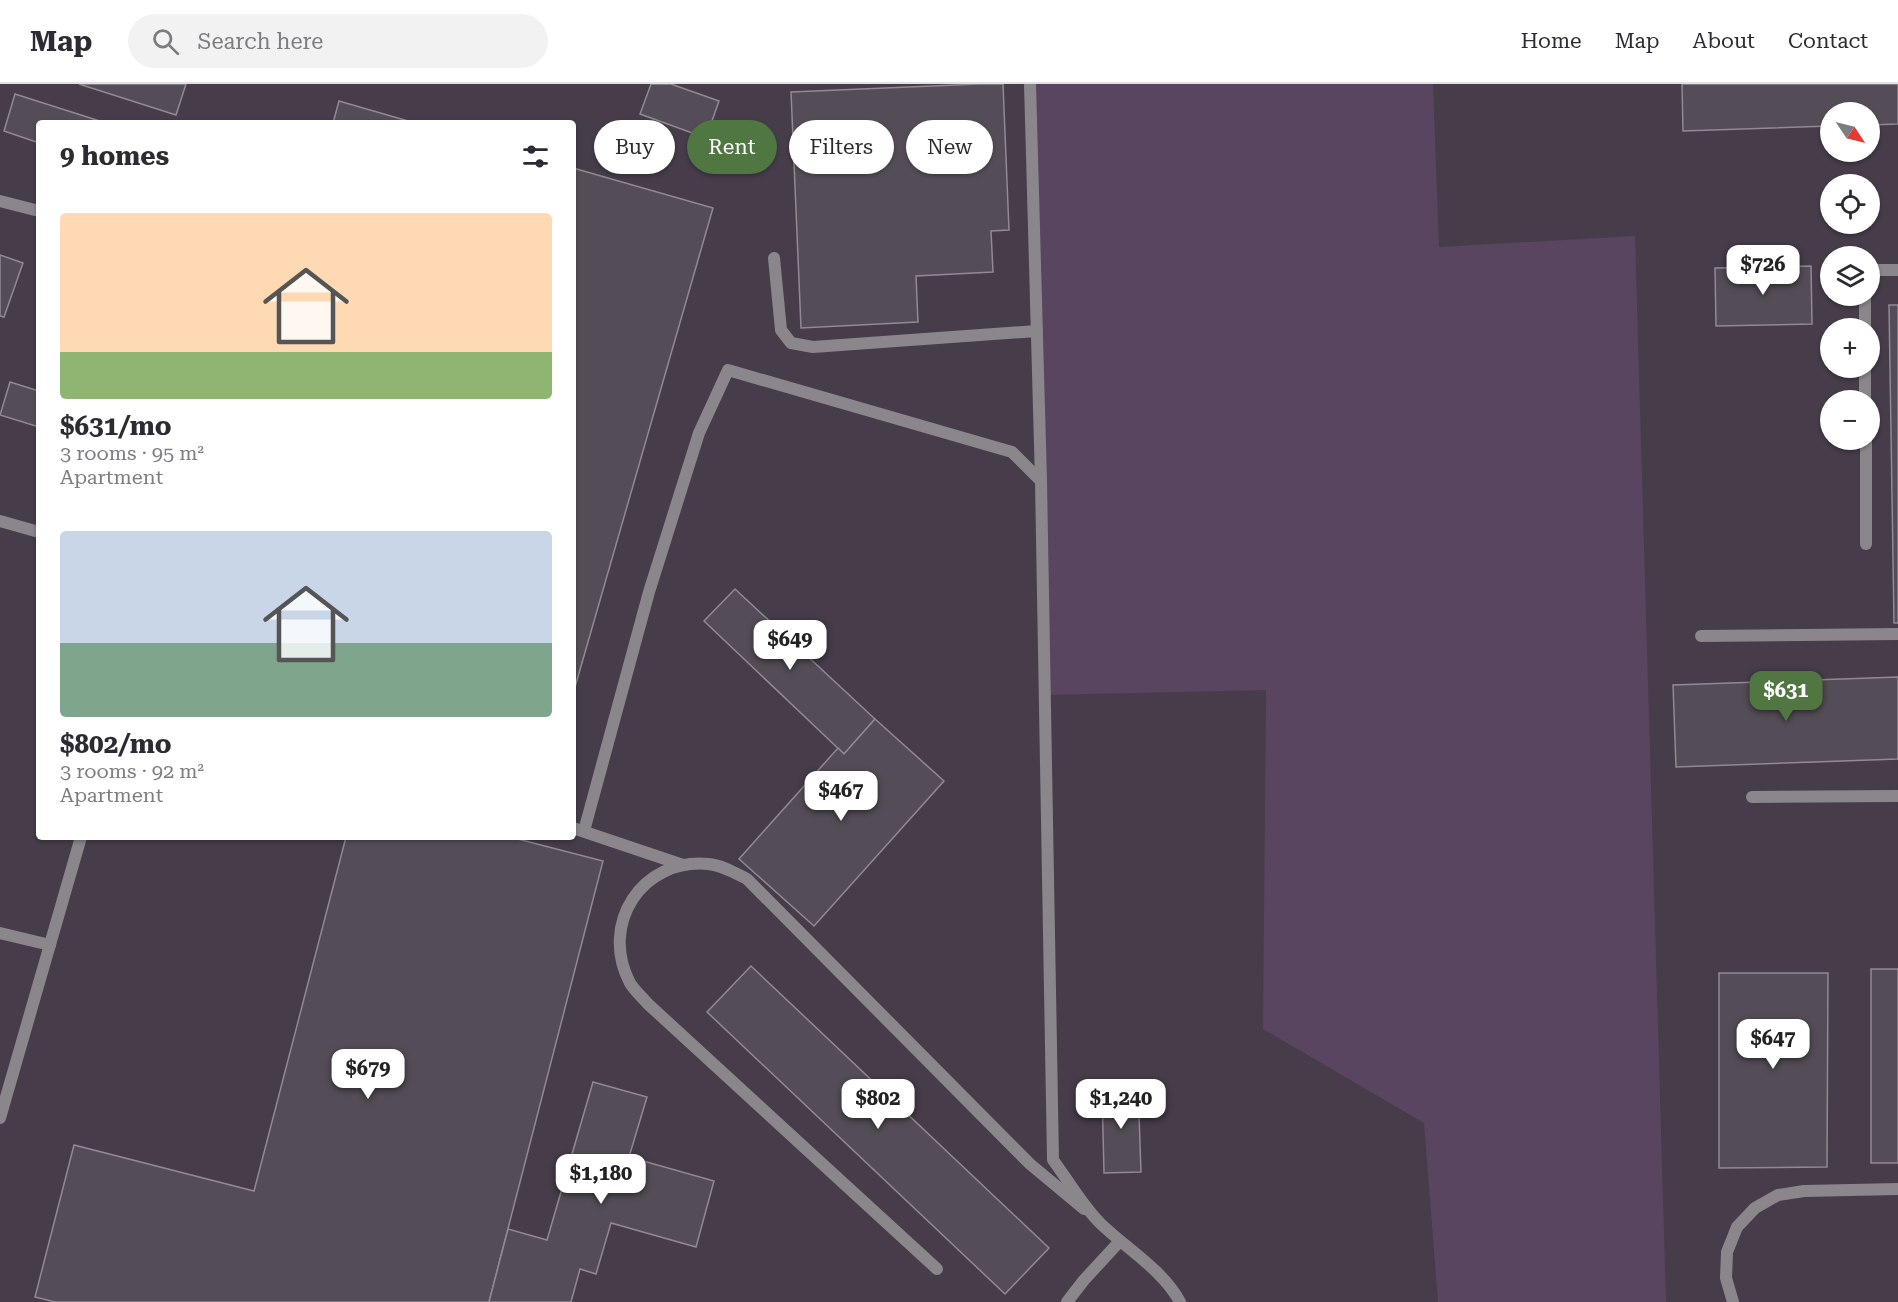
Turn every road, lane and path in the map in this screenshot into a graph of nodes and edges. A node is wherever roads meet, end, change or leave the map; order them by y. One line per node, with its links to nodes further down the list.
1 (1030, 84): 7 (lane)
2 (0, 201): 3 (lane)
3 (36, 210)
4 (774, 258): 7 (lane)
5 (1880, 270): 6 (lane)
6 (1898, 270)
7 (1037, 331): 9 (lane)
8 (1866, 450): 12 (lane)
9 (1041, 481): 17 (lane); 24 (lane)
10 (0, 521): 11 (lane)
11 (36, 531)
12 (1866, 544)
13 (1898, 634): 14 (lane)
14 (1701, 636)
15 (1898, 796): 16 (lane)
16 (1752, 797)
17 (579, 830): 19 (lane)
18 (80, 840): 21 (lane)
19 (683, 865): 24 (lane); 26 (lane)
20 (0, 933): 21 (lane)
21 (50, 945): 22 (lane)
22 (0, 1118)
23 (1898, 1189): 29 (lane)
24 (1098, 1222): 25 (lane)
25 (1120, 1241): 27 (lane); 28 (lane)
26 (937, 1269)
27 (1067, 1302)
28 (1180, 1302)
29 (1733, 1302)

